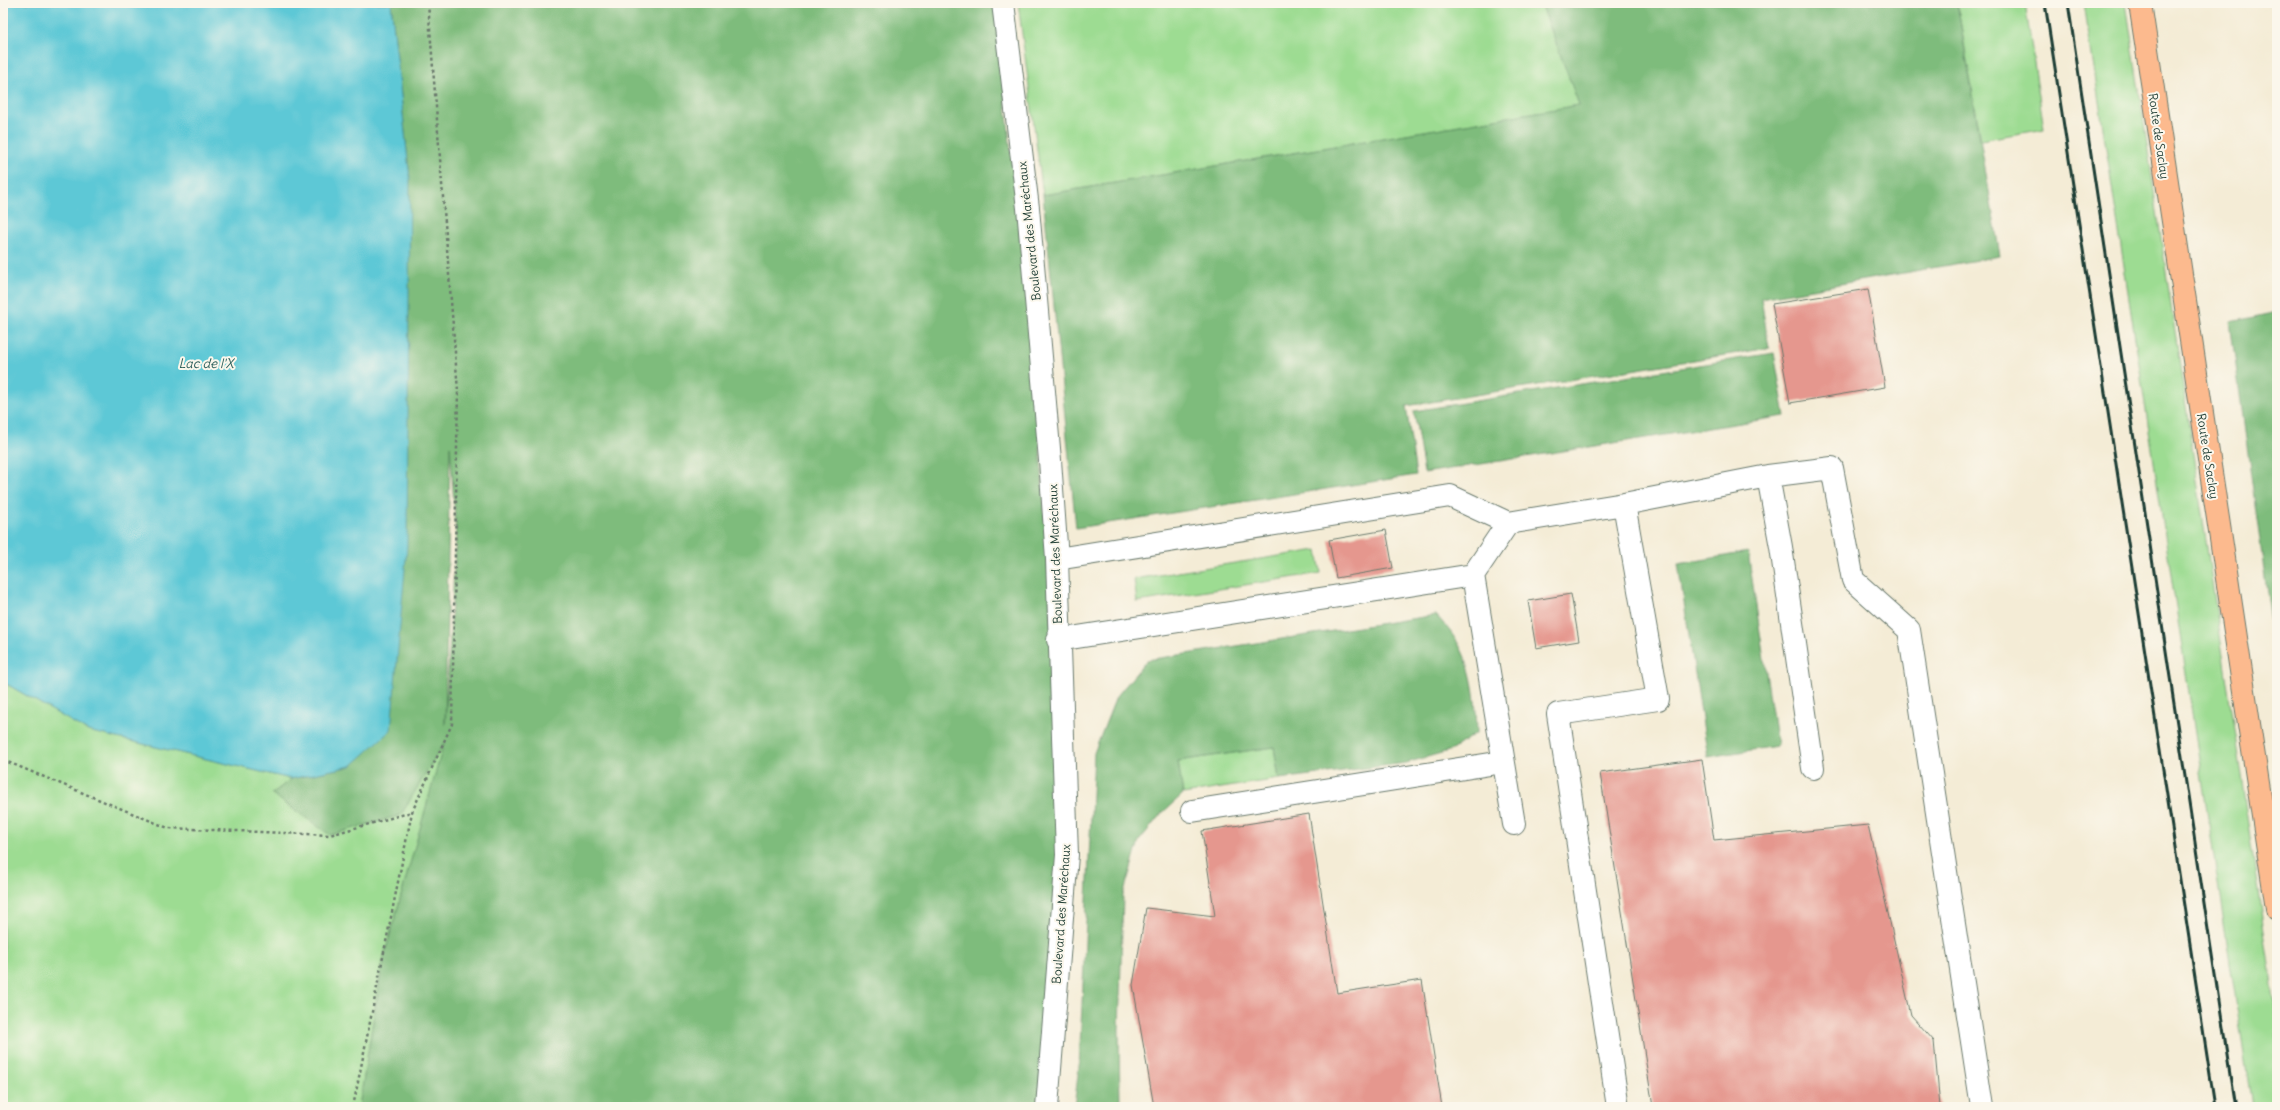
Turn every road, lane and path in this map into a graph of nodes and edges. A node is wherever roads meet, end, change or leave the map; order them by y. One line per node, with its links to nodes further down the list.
1 (428, 3): 14 (path)
2 (1004, 3): 7 (lane, Boulevard des Maréchaux)
3 (2140, 3): 16 (main road, Route de Saclay)
4 (1768, 476): 5 (lane); 12 (lane); 20 (lane)
5 (1624, 504): 6 (lane); 19 (lane)
6 (1508, 522): 7 (lane); 8 (lane)
7 (1057, 559): 9 (lane, Boulevard des Maréchaux)
8 (1473, 575): 9 (lane); 11 (lane)
9 (1058, 640): 18 (lane, Boulevard des Maréchaux)
10 (3, 760): 14 (path)
11 (1503, 762): 13 (lane); 15 (lane)
12 (1813, 768)
13 (1192, 811)
14 (412, 812): 17 (path)
15 (1514, 824)
16 (2277, 908)
17 (354, 1107)
18 (1047, 1107)
19 (1618, 1107)
20 (1982, 1107)

